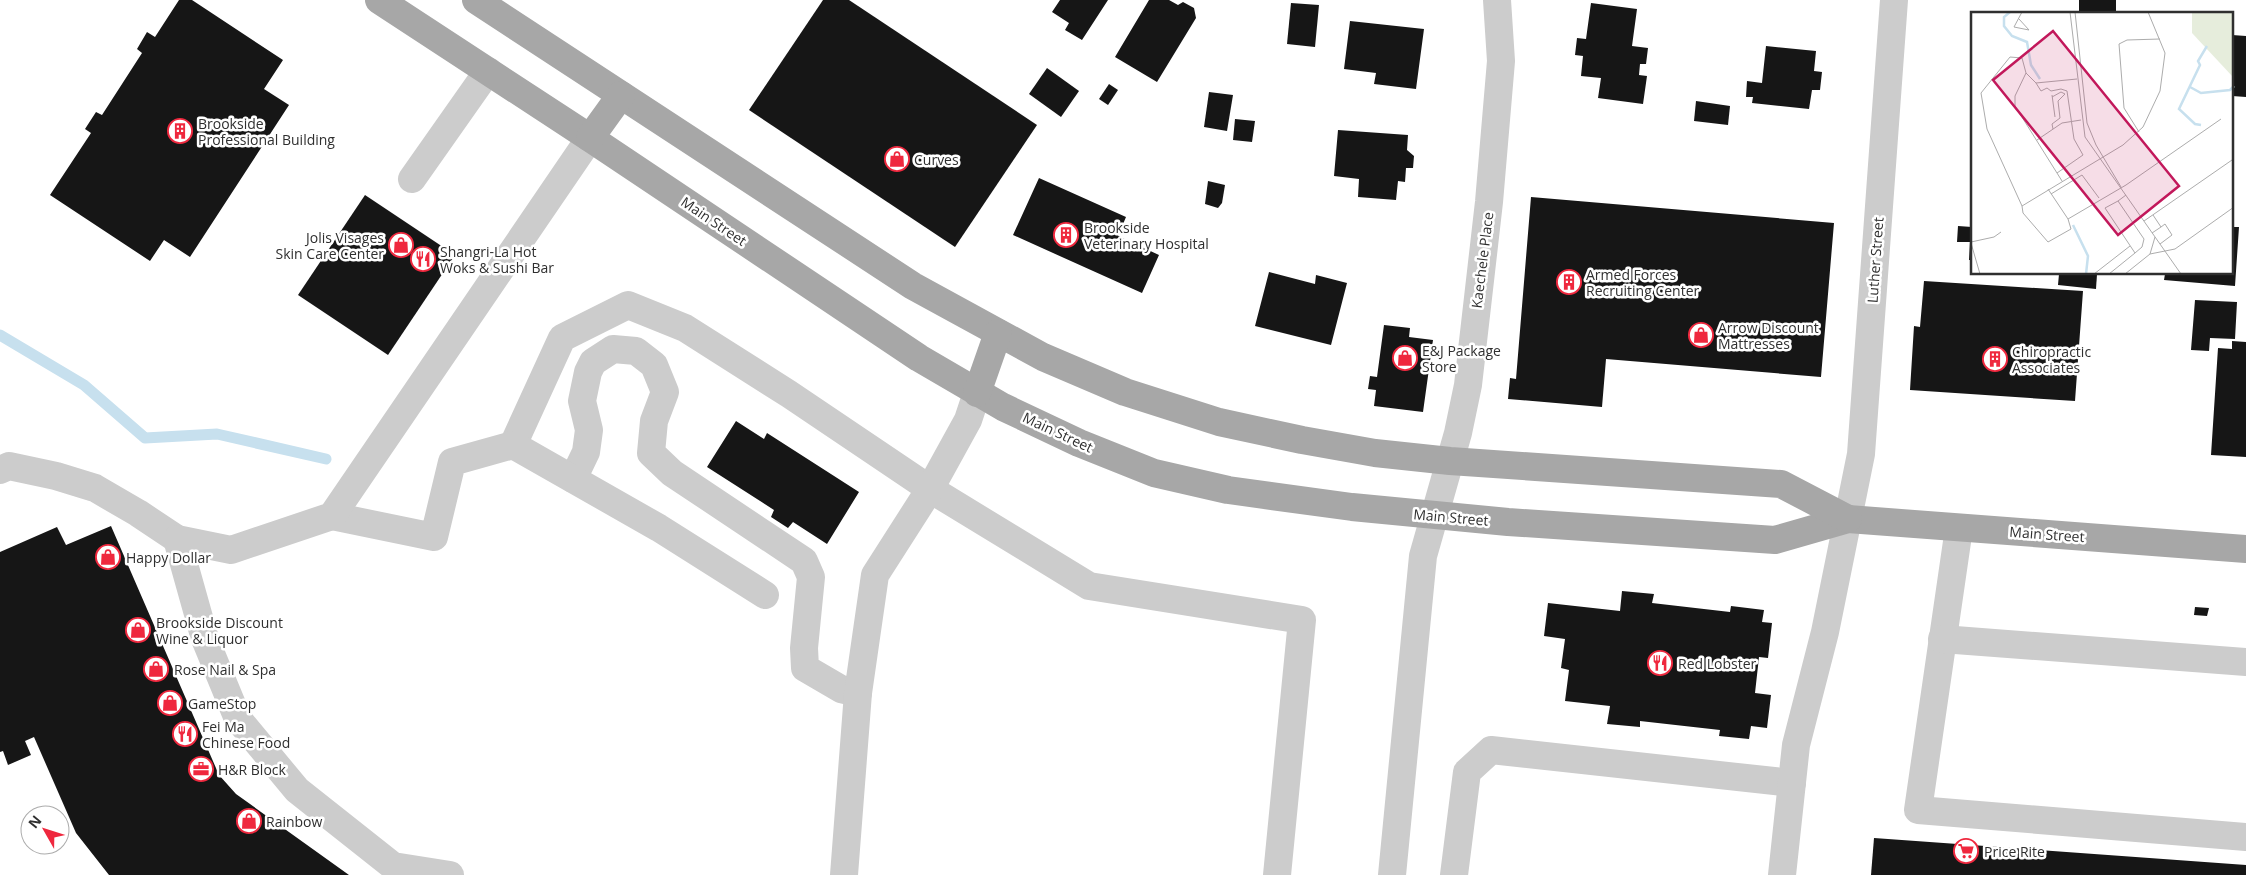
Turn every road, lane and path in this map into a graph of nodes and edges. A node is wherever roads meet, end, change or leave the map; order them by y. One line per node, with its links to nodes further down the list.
1 (379, 0): 5 (main road, Main Street)
2 (476, 0): 6 (main road, Main Street)
3 (1497, 0): 12 (street, Kaechele Place)
4 (1894, 0): 18 (street, Luther Street)
5 (488, 71): 7 (main road, Main Street); 8 (street)
6 (620, 95): 7 (main road); 9 (main road, Main Street)
7 (590, 138): 10 (main road, Main Street); 17 (street)
8 (412, 179)
9 (998, 333): 10 (main road); 12 (main road, Main Street)
10 (977, 393): 15 (street); 16 (main road, Main Street)
11 (513, 445): 14 (street); 15 (street); 17 (street)
12 (1450, 461): 16 (street, Kaechele Place); 18 (main road, Main Street)
13 (0, 470): 20 (street)
14 (573, 479): 22 (street); 25 (street)
15 (930, 489): 25 (street); 30 (street)
16 (1434, 515): 18 (main road, Main Street); 31 (street, Kaechele Place)
17 (332, 516): 20 (street)
18 (1848, 519): 19 (main road, Main Street); 26 (street, Luther Street)
19 (1959, 528): 21 (main road, Main Street); 23 (street)
20 (177, 540): 28 (street)
21 (2246, 549)
22 (765, 595)
23 (1942, 639): 24 (street); 27 (street)
24 (2246, 662)
25 (858, 693): 29 (street)
26 (1792, 783): 32 (street); 33 (street, Luther Street)
27 (2246, 837)
28 (450, 875)
29 (844, 875)
30 (1277, 875)
31 (1392, 875)
32 (1454, 875)
33 (1782, 875)

